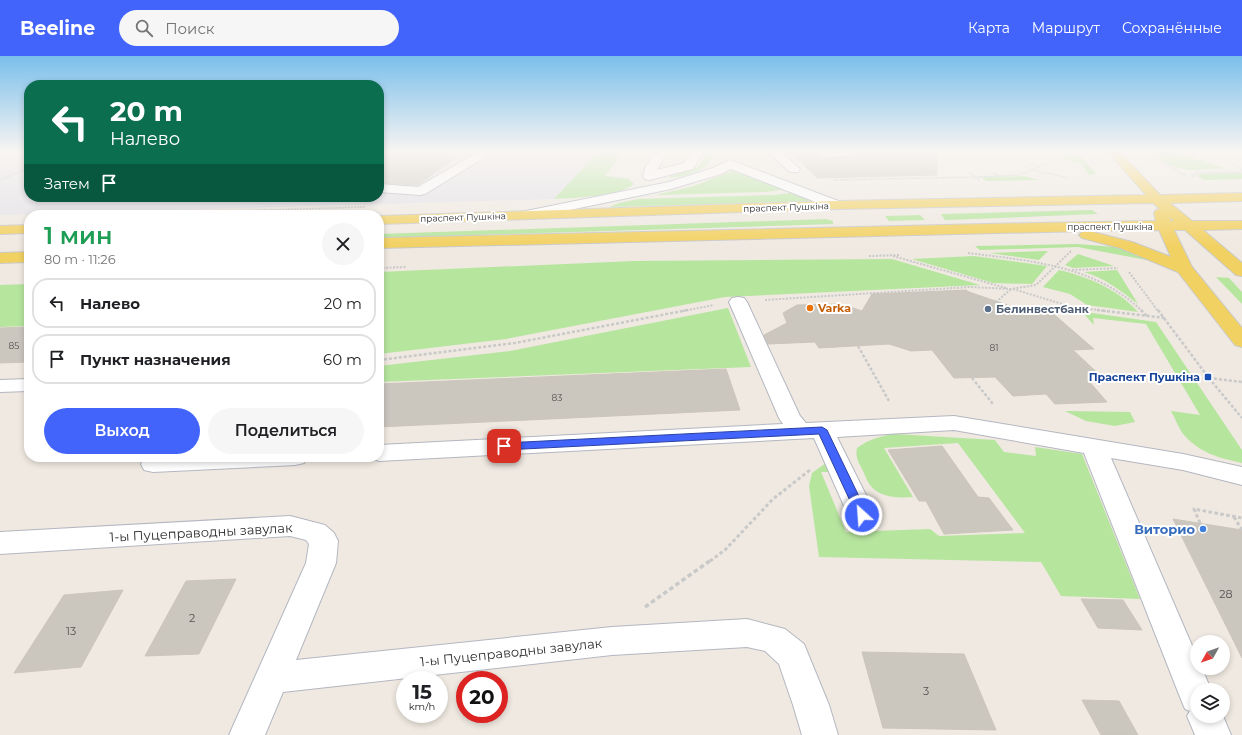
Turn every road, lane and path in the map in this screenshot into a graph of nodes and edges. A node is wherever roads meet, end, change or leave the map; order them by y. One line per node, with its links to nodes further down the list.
1 (434, 184): 6 (street)
2 (646, 184): 7 (street)
3 (672, 184): 7 (street)
4 (788, 184): 10 (street)
5 (1143, 184): 9 (main road)
6 (384, 188)
7 (643, 191): 11 (street)
8 (1242, 197): 9 (main road, праспект Пушкіна)
9 (1157, 199): 10 (main road, праспект Пушкіна); 14 (main road); 15 (main road)
10 (836, 205): 11 (main road, праспект Пушкіна); 19 (main road)
11 (526, 215): 12 (main road, праспект Пушкіна)
12 (384, 220)
13 (1242, 225): 15 (main road, праспект Пушкіна)
14 (1165, 226): 15 (main road, праспект Пушкіна); 16 (main road, праспект Пушкіна); 27 (main road)
15 (1189, 226): 29 (main road)
16 (1034, 227): 19 (main road, праспект Пушкіна); 27 (main road)
17 (24, 229): 18 (main road)
18 (0, 230)
19 (852, 232): 20 (main road, праспект Пушкіна)
20 (384, 243)
21 (1078, 252): 26 (path)
22 (965, 253): 26 (path)
23 (891, 256): 30 (path)
24 (24, 257): 25 (main road)
25 (0, 258)
26 (1057, 265): 28 (path); 30 (path)
27 (1184, 268): 35 (main road)
28 (1072, 270): 33 (path); 34 (path)
29 (1242, 271)
30 (1011, 289): 31 (path); 32 (path); 33 (path)
31 (738, 302): 37 (path); 44 (street)
32 (996, 302)
33 (1147, 316): 34 (path)
34 (1165, 318): 38 (path)
35 (1242, 341)
36 (858, 346): 43 (path)
37 (384, 359)
38 (1208, 378): 39 (path); 42 (path)
39 (1242, 382)
40 (24, 385): 41 (street)
41 (0, 386)
42 (1242, 418)
43 (903, 426): 44 (street); 45 (street)
44 (818, 438): 46 (street); 50 (street); 56 (path)
45 (1094, 447): 49 (street); 58 (street)
46 (384, 453)
47 (155, 462): 48 (street)
48 (194, 462)
49 (1242, 476)
50 (862, 515)
51 (1234, 517): 52 (path); 53 (path); 54 (path)
52 (1242, 518)
53 (1200, 523)
54 (1242, 530)
55 (0, 543): 57 (street, 1-ы Пуцеправодны завулак)
56 (612, 642): 57 (street, 1-ы Пуцеправодны завулак); 61 (street, 1-ы Пуцеправодны завулак)
57 (271, 678): 60 (street)
58 (1191, 683)
59 (1208, 723): 62 (street)
60 (247, 735)
61 (820, 735)
62 (1213, 735)

